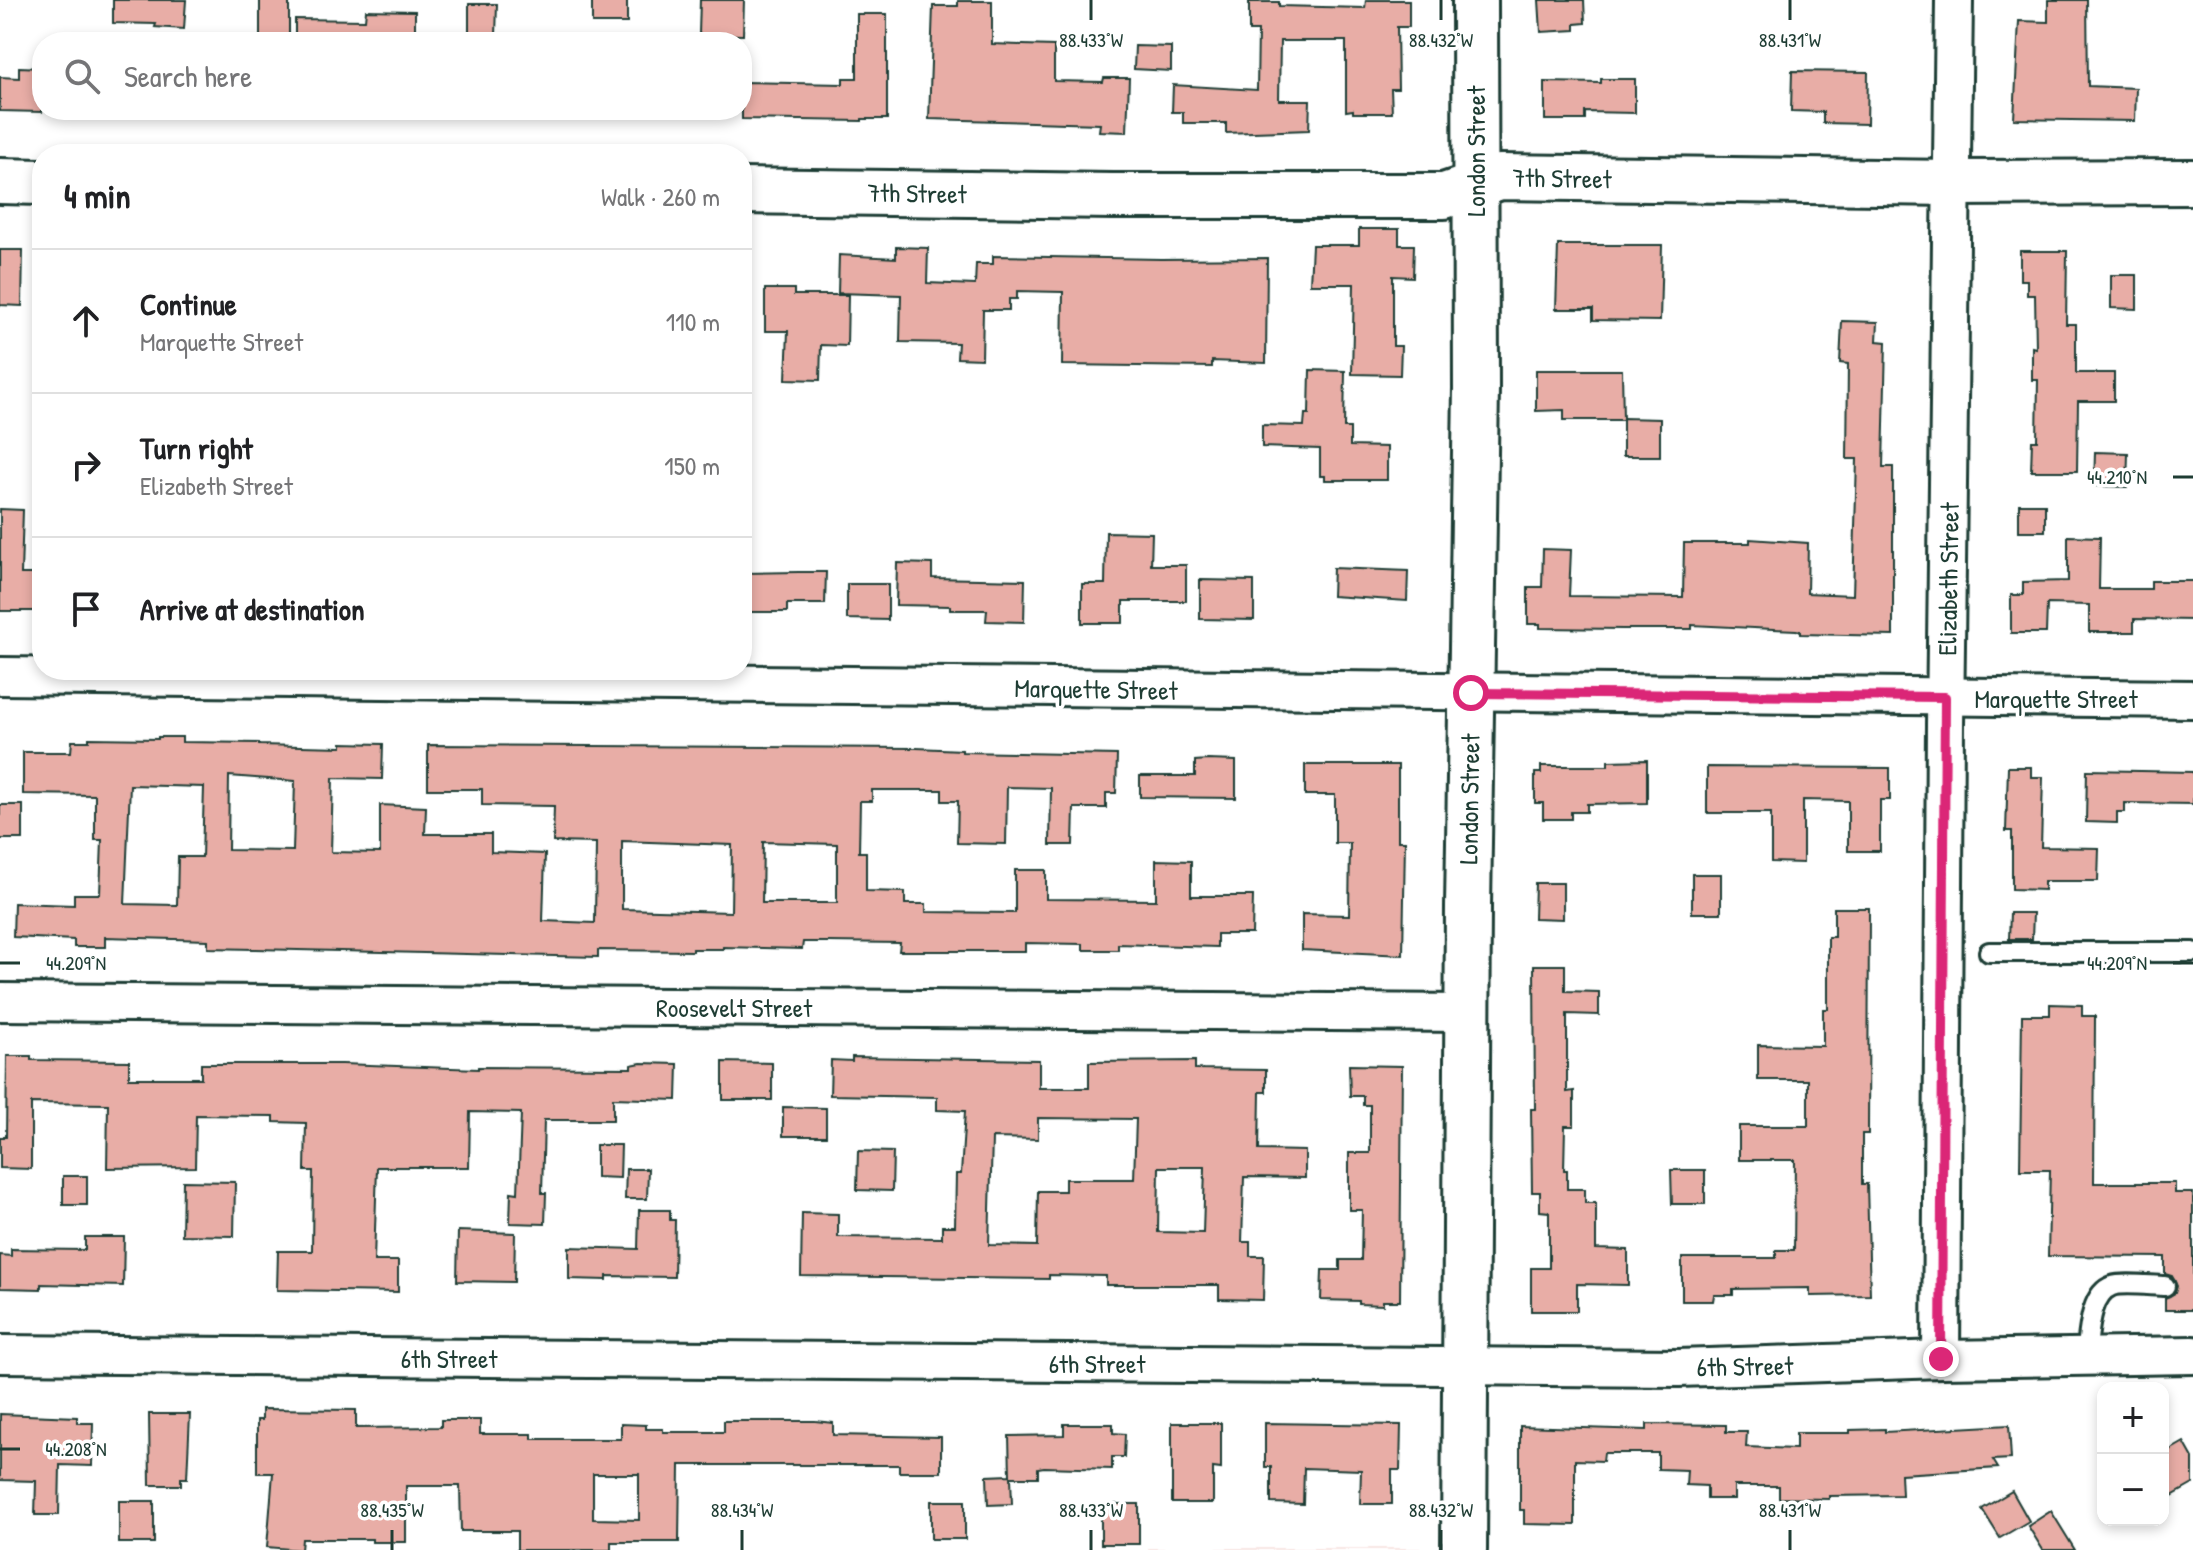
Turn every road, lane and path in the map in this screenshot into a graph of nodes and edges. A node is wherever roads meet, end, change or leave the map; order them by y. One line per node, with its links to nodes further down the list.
1 (1475, 0): 7 (street, London Street)
2 (1954, 0): 6 (street, Elizabeth Street)
3 (0, 181): 4 (street)
4 (32, 182)
5 (2193, 182): 6 (street, 7th Street)
6 (1953, 183): 7 (street, 7th Street); 13 (street, Elizabeth Street)
7 (1474, 186): 8 (street, 7th Street); 12 (street, London Street)
8 (752, 191)
9 (0, 676): 10 (street, Marquette Street)
10 (32, 676)
11 (346, 680): 12 (street, Marquette Street)
12 (1471, 693): 13 (street, Marquette Street); 18 (street, London Street)
13 (1945, 697): 14 (street, Marquette Street); 23 (street, Elizabeth Street)
14 (2193, 699)
15 (1989, 952): 16 (lane)
16 (2193, 952)
17 (0, 1002): 18 (street, Roosevelt Street)
18 (1467, 1013): 24 (street, London Street)
19 (2165, 1286): 22 (lane)
20 (0, 1354): 24 (street, 6th Street)
21 (2193, 1355): 22 (street, 6th Street)
22 (2086, 1357): 23 (street, 6th Street)
23 (1941, 1359): 24 (street, 6th Street)
24 (1466, 1366): 25 (street, London Street)
25 (1464, 1550)

